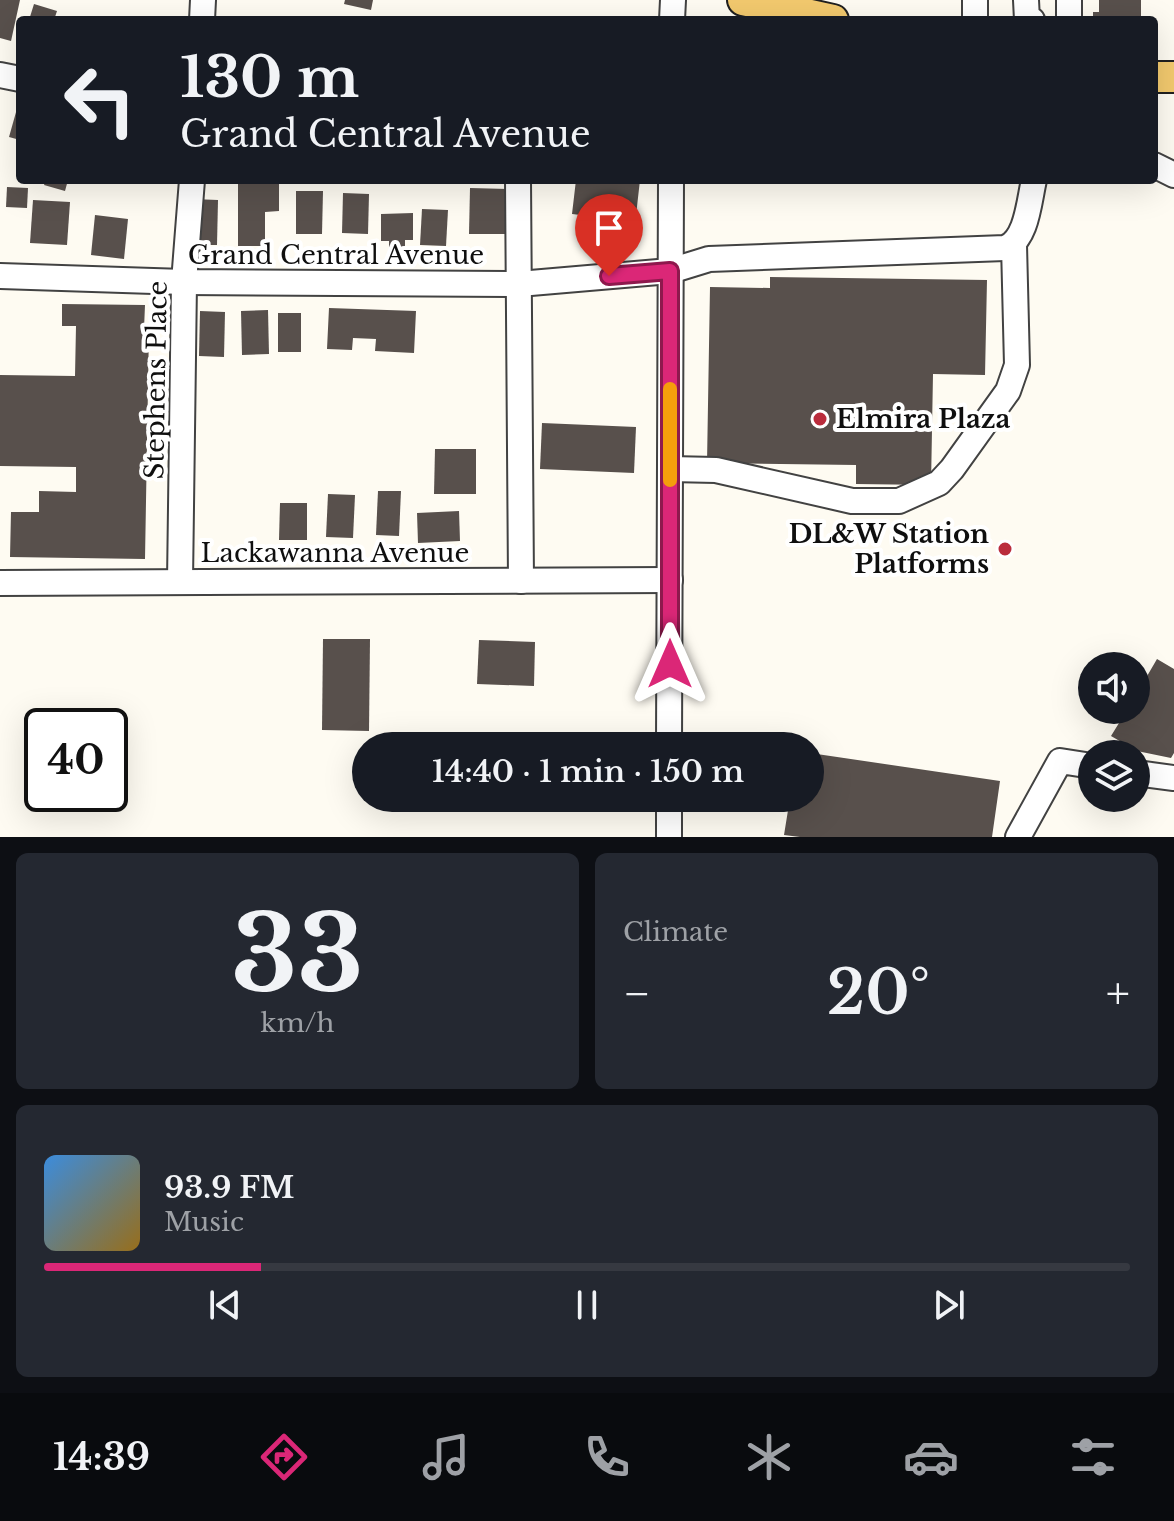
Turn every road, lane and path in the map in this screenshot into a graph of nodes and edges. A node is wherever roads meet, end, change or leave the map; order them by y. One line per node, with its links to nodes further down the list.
1 (743, 0): 2 (main road)
2 (815, 16)
3 (192, 184): 10 (street, Stephens Place)
4 (518, 184): 11 (street)
5 (671, 184): 8 (street)
6 (1033, 184): 7 (street)
7 (1014, 245): 8 (street, Grand Central Avenue); 12 (street)
8 (670, 271): 11 (street, Grand Central Avenue); 12 (street)
9 (0, 276): 10 (street, Grand Central Avenue)
10 (184, 282): 11 (street, Grand Central Avenue); 15 (street, Stephens Place)
11 (519, 284): 14 (street)
12 (670, 469): 13 (street)
13 (670, 580): 14 (street, Lackawanna Avenue); 17 (street)
14 (521, 581): 15 (street, Lackawanna Avenue)
15 (180, 582): 16 (street, Lackawanna Avenue)
16 (0, 583)
17 (669, 732)
18 (1078, 764): 23 (street)
19 (1150, 775): 20 (street)
20 (1174, 778)
21 (669, 812): 22 (street)
22 (669, 837)
23 (1018, 837)

